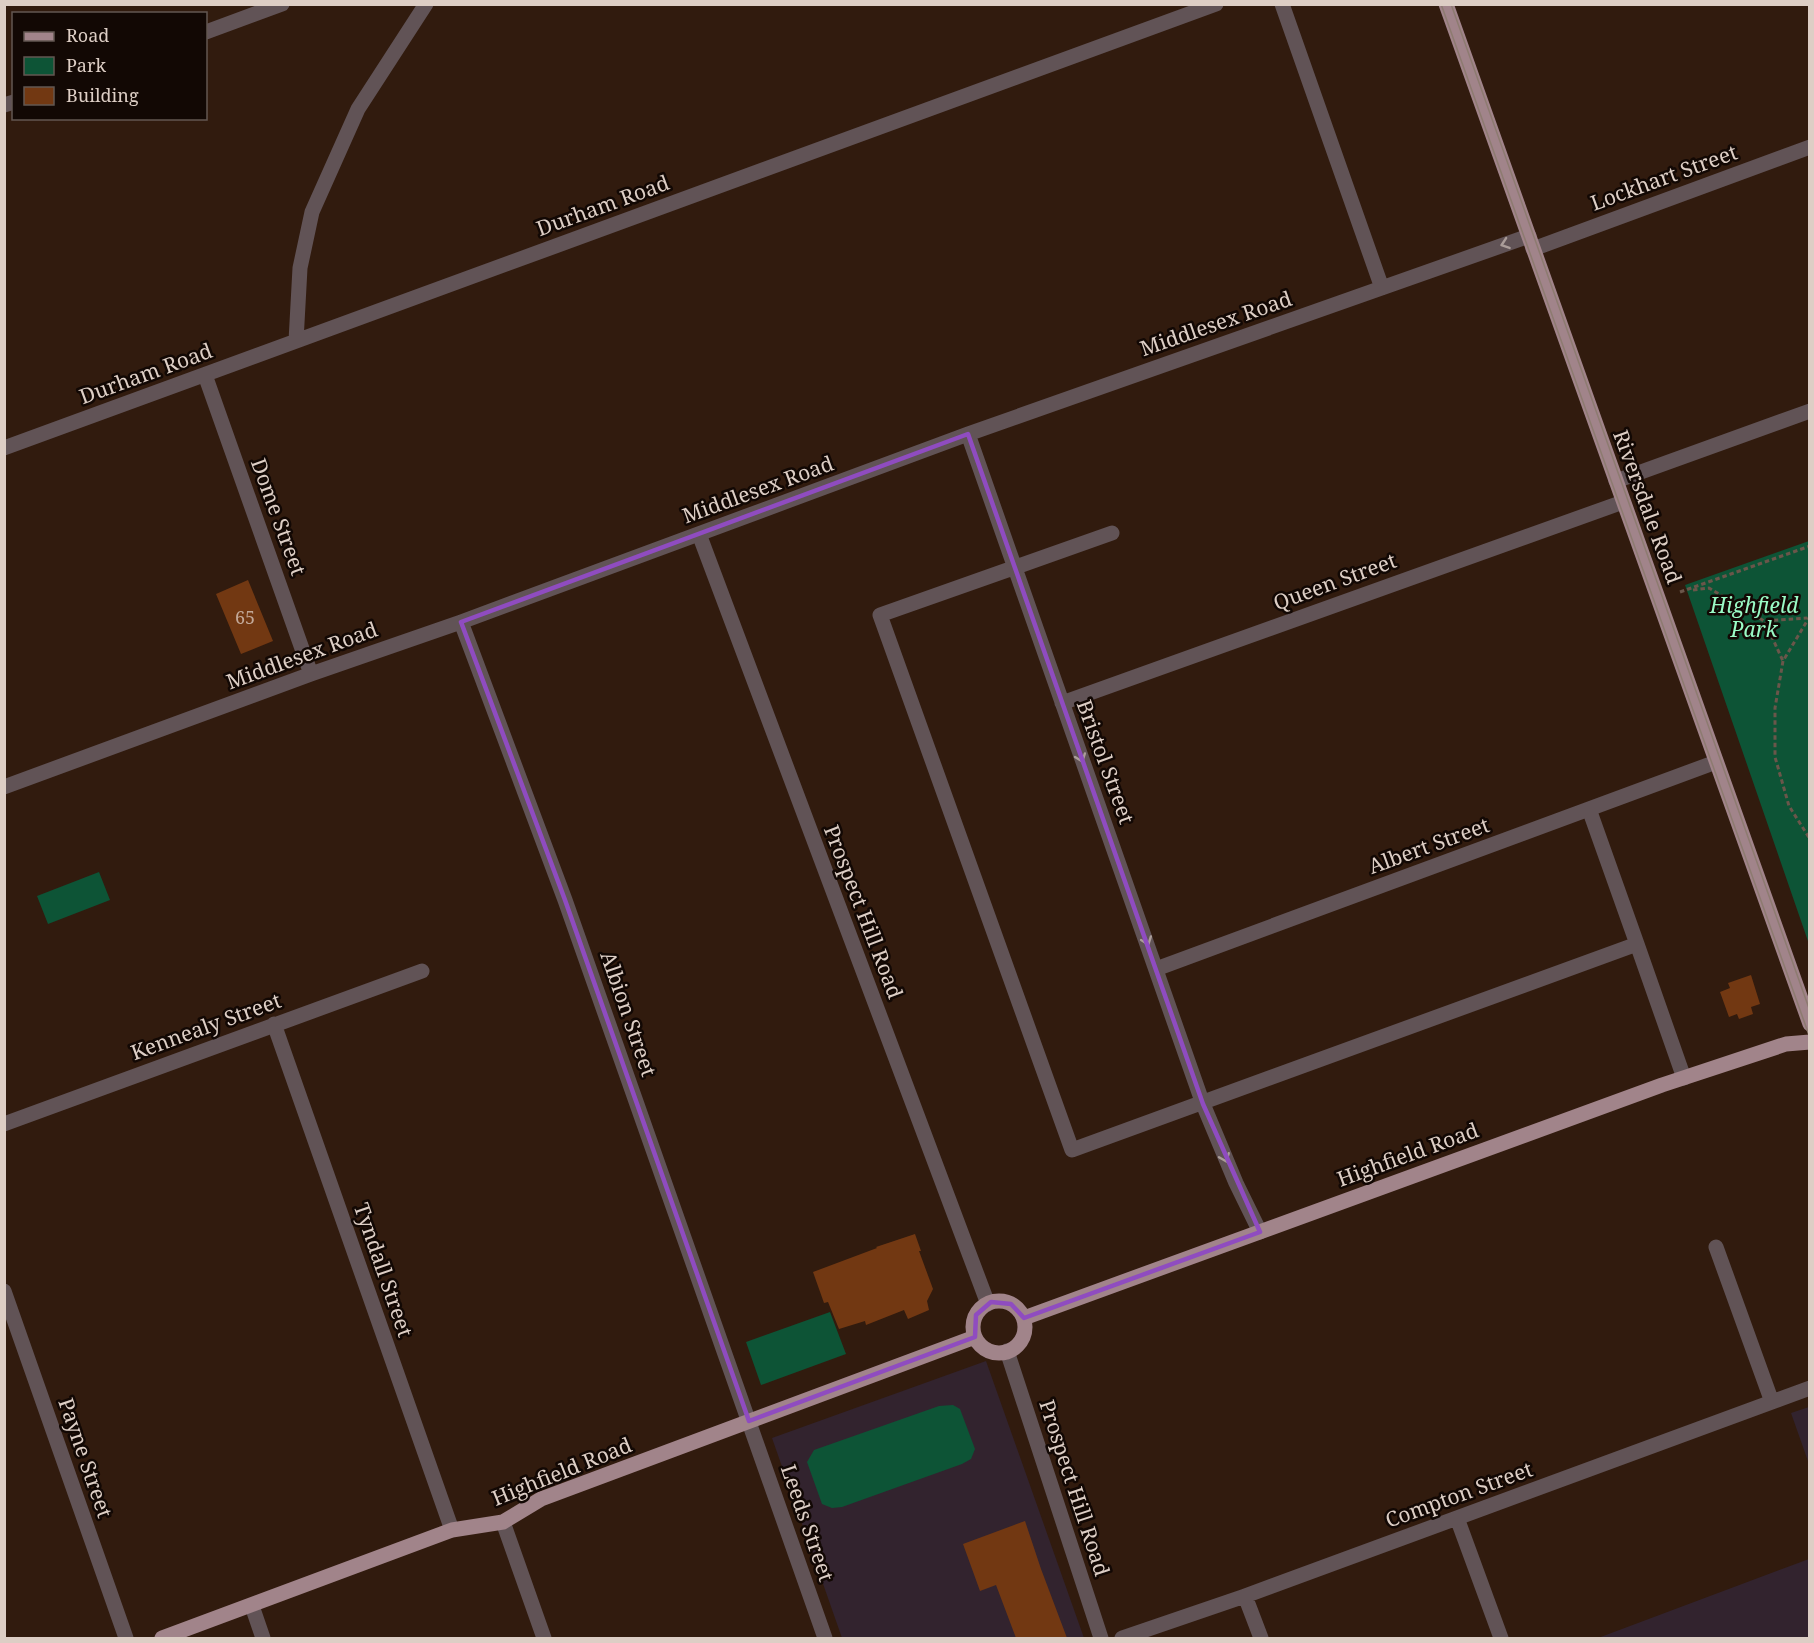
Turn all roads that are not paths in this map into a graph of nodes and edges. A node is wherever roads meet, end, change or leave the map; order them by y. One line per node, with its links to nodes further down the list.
1 (282, 4): 6 (street)
2 (426, 4): 10 (street)
3 (1216, 4): 10 (street, Durham Road)
4 (1282, 4): 9 (street)
5 (1446, 4): 8 (main road, Riversdale Road)
6 (207, 32)
7 (1809, 147): 8 (street, Lockhart Street)
8 (1531, 243): 9 (street, Middlesex Road, one-way to 9); 15 (main road, Riversdale Road)
9 (1382, 288): 13 (street, Middlesex Road)
10 (296, 341): 11 (street, Durham Road)
11 (205, 375): 14 (street, Durham Road); 21 (street, Dome Street)
12 (1809, 411): 15 (street)
13 (968, 434): 18 (street, Middlesex Road); 19 (street, Bristol Street)
14 (4, 448)
15 (1616, 481): 16 (main road, Riversdale Road)
16 (1623, 501): 22 (street, Queen Street); 23 (main road, Riversdale Road)
17 (1112, 533): 19 (street)
18 (699, 534): 20 (street, Middlesex Road); 38 (street, Prospect Hill Road)
19 (1014, 566): 22 (street, Bristol Street); 33 (street)
20 (460, 622): 21 (street, Middlesex Road); 44 (street, Albion Street)
21 (311, 674): 24 (street, Middlesex Road)
22 (1062, 703): 27 (street, Bristol Street, one-way to 27)
23 (1716, 762): 25 (street, Albert Street); 30 (main road, Riversdale Road)
24 (4, 788)
25 (1589, 809): 26 (street); 27 (street, Albert Street)
26 (1636, 944): 32 (street); 33 (street)
27 (1156, 969): 33 (street, Bristol Street)
28 (422, 971): 29 (street, Kennealy Street)
29 (274, 1024): 34 (street, Kennealy Street); 47 (street, Tyndall Street)
30 (1809, 1024)
31 (1809, 1042): 32 (main road, Highfield Road)
32 (1684, 1078): 35 (main road, Highfield Road)
33 (1203, 1104): 35 (street, Bristol Street, one-way to 35)
34 (4, 1124)
35 (1260, 1232): 39 (main road, Highfield Road)
36 (1716, 1247): 43 (street)
37 (4, 1291): 50 (street, Payne Street)
38 (988, 1304): 39 (main road); 40 (main road)
39 (1024, 1318): 41 (main road)
40 (975, 1337): 41 (main road); 44 (main road, Highfield Road)
41 (1007, 1352): 55 (street, Prospect Hill Road)
42 (1809, 1388): 43 (street, Compton Street)
43 (1772, 1402): 45 (street, Compton Street)
44 (749, 1421): 46 (main road, Highfield Road); 54 (street, Leeds Street)
45 (1457, 1518): 48 (street, Compton Street); 58 (street)
46 (503, 1522): 47 (main road, Highfield Road); 53 (street)
47 (452, 1530): 49 (main road, Highfield Road)
48 (1245, 1596): 56 (street, Compton Street); 57 (street)
49 (252, 1606): 51 (main road, Highfield Road); 52 (street)
50 (126, 1638)
51 (162, 1638)
52 (263, 1638)
53 (544, 1638)
54 (825, 1638)
55 (1101, 1638)
56 (1122, 1638)
57 (1261, 1638)
58 (1501, 1638)

